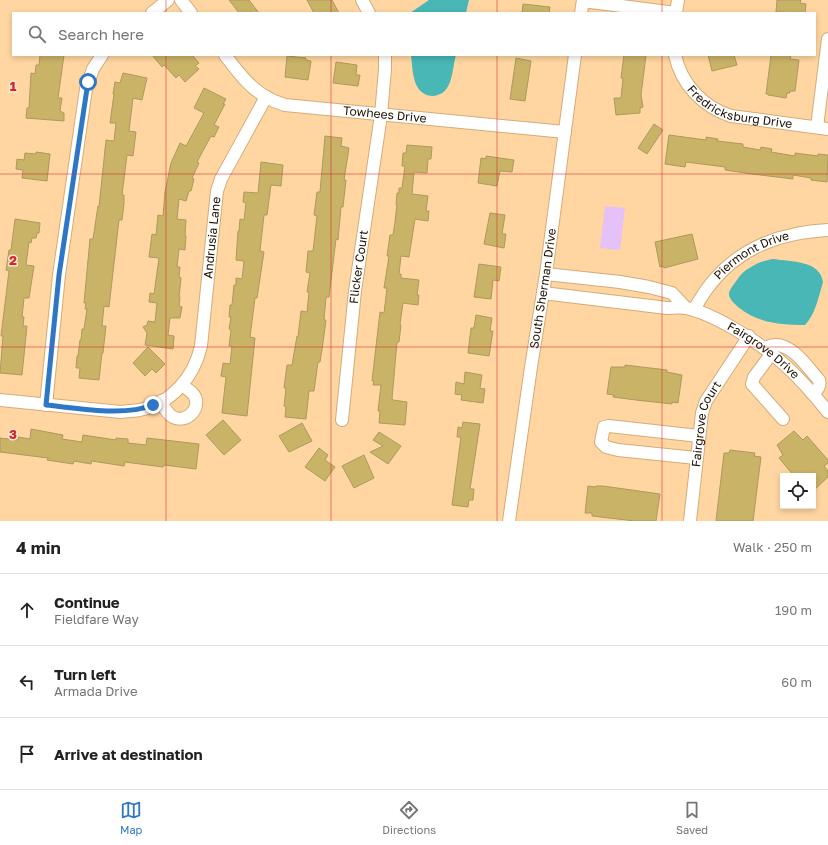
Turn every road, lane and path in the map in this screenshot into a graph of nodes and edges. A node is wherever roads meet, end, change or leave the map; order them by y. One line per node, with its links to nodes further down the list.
1 (168, 0): 6 (street)
2 (181, 0): 7 (street)
3 (362, 0): 8 (street)
4 (678, 0): 10 (street)
5 (582, 5): 9 (street)
6 (153, 12)
7 (190, 12)
8 (368, 12)
9 (664, 12)
10 (676, 12)
11 (828, 39): 19 (street)
12 (101, 56): 30 (street)
13 (226, 56): 17 (street, Towhees Drive)
14 (385, 56): 18 (street, Flicker Court)
15 (576, 56): 20 (street, South Sherman Drive)
16 (676, 56): 19 (street, Fredricksburg Drive)
17 (266, 97): 18 (street, Towhees Drive); 27 (street, Andrusia Lane)
18 (381, 115): 20 (street, Towhees Drive); 33 (street, Flicker Court)
19 (823, 128)
20 (565, 132): 22 (street, South Sherman Drive)
21 (828, 230): 24 (street, Piermont Drive)
22 (546, 274): 23 (street, South Sherman Drive); 24 (street, Fairgrove Drive)
23 (543, 293): 24 (street, Fairgrove Drive); 36 (street, South Sherman Drive)
24 (689, 309): 25 (street, Fairgrove Drive)
25 (749, 336): 26 (street, Fairgrove Drive); 34 (street, Fairgrove Court)
26 (768, 350): 31 (street, Fairgrove Drive); 32 (street)
27 (182, 385): 29 (street, Andrusia Lane); 29 (street)
28 (0, 400): 30 (street, Andrusia Lane)
29 (161, 401): 30 (street, Andrusia Lane)
30 (46, 405)
31 (828, 412)
32 (783, 418)
33 (342, 420)
34 (699, 436): 35 (street, Fairgrove Court); 35 (street)
35 (696, 458): 37 (street, Fairgrove Court)
36 (509, 521)
37 (690, 521)

